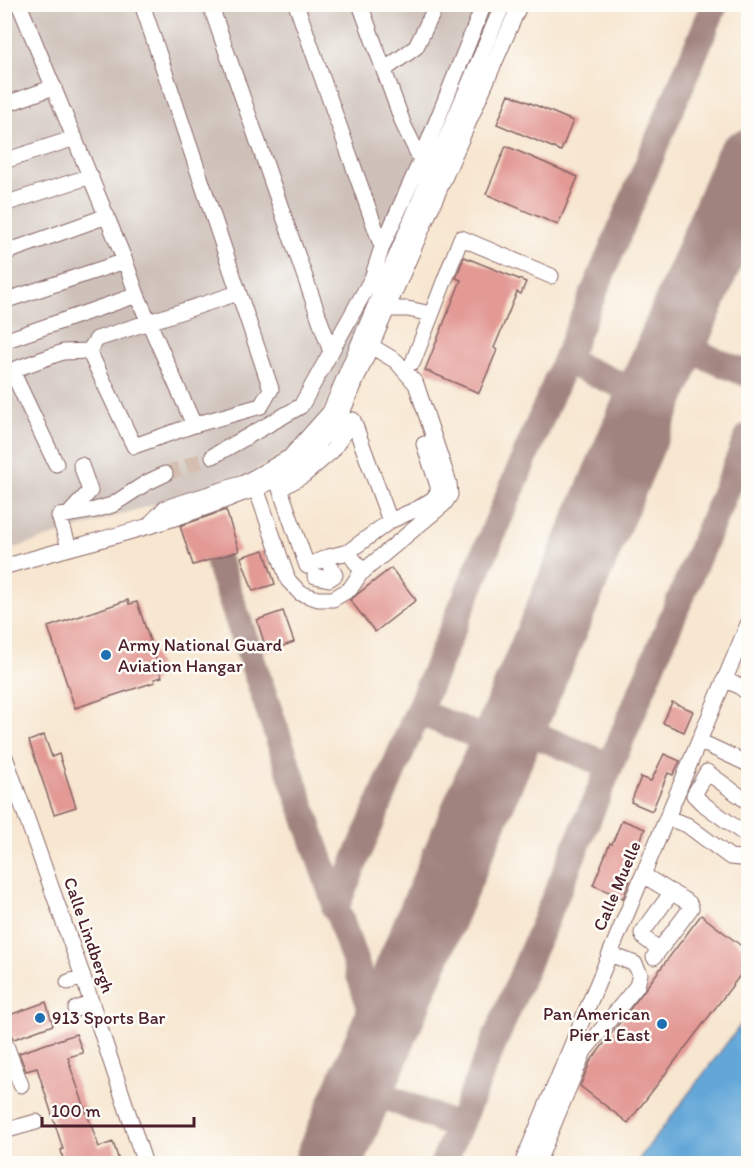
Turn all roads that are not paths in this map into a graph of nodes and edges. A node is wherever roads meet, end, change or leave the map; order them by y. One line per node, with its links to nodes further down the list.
1 (19, 4): 11 (street)
2 (142, 4): 23 (street)
3 (210, 4): 32 (street)
4 (296, 4): 19 (street)
5 (360, 4): 10 (street)
6 (437, 4): 10 (street)
7 (484, 4): 14 (street)
8 (503, 4): 44 (street)
9 (520, 4): 26 (street)
10 (384, 70): 14 (street)
11 (54, 87): 12 (street); 13 (street)
12 (4, 105)
13 (75, 138): 15 (street); 16 (street)
14 (421, 160): 19 (street)
15 (4, 161)
16 (91, 176): 17 (street); 18 (street)
17 (4, 204)
18 (107, 216): 20 (street); 21 (street)
19 (382, 247): 32 (street)
20 (4, 254)
21 (125, 261): 24 (street); 25 (street)
22 (551, 276): 27 (street)
23 (238, 293): 28 (street); 35 (street)
24 (137, 295): 28 (street); 29 (street)
25 (4, 302)
26 (388, 309): 27 (street); 30 (street)
27 (431, 315): 33 (street)
28 (149, 322): 31 (street); 35 (street)
29 (4, 341)
30 (371, 346): 41 (street); 49 (street)
31 (90, 351): 34 (street); 35 (street)
32 (331, 352): 37 (street)
33 (413, 363)
34 (8, 372): 38 (street)
35 (194, 425)
36 (424, 444): 43 (street)
37 (213, 456)
38 (56, 464)
39 (81, 465): 42 (street)
40 (165, 474): 42 (street)
41 (256, 488): 44 (street); 49 (street)
42 (70, 513): 45 (street)
43 (390, 521): 46 (street); 47 (street)
44 (146, 527): 45 (street)
45 (69, 547): 48 (street)
46 (348, 552): 47 (street); 49 (street)
47 (326, 558): 50 (street)
48 (4, 567)
49 (363, 572)
50 (315, 576)
51 (748, 624): 52 (street, Calle Muelle)
52 (724, 680): 53 (street); 54 (street, Calle Muelle)
53 (748, 693)
54 (699, 741): 56 (street); 59 (street, Calle Muelle)
55 (4, 754): 68 (street, Calle Lindbergh)
56 (748, 764)
57 (748, 802): 58 (street)
58 (702, 803): 60 (street); 61 (street)
59 (667, 818): 60 (street); 63 (street, Calle Muelle)
60 (687, 825): 62 (street)
61 (748, 832)
62 (748, 855)
63 (643, 875): 64 (street); 66 (street, Calle Muelle)
64 (672, 892): 65 (street); 65 (street)
65 (657, 953): 67 (street)
66 (610, 954): 67 (street); 77 (street, Calle Muelle)
67 (638, 969): 78 (street)
68 (83, 977): 69 (street); 70 (street, Calle Lindbergh)
69 (68, 982)
70 (92, 1003): 71 (street); 76 (street, Calle Lindbergh)
71 (76, 1009)
72 (4, 1040): 73 (street)
73 (21, 1085)
74 (36, 1122): 75 (street)
75 (4, 1131)
76 (145, 1164)
77 (522, 1164)
78 (537, 1164)

